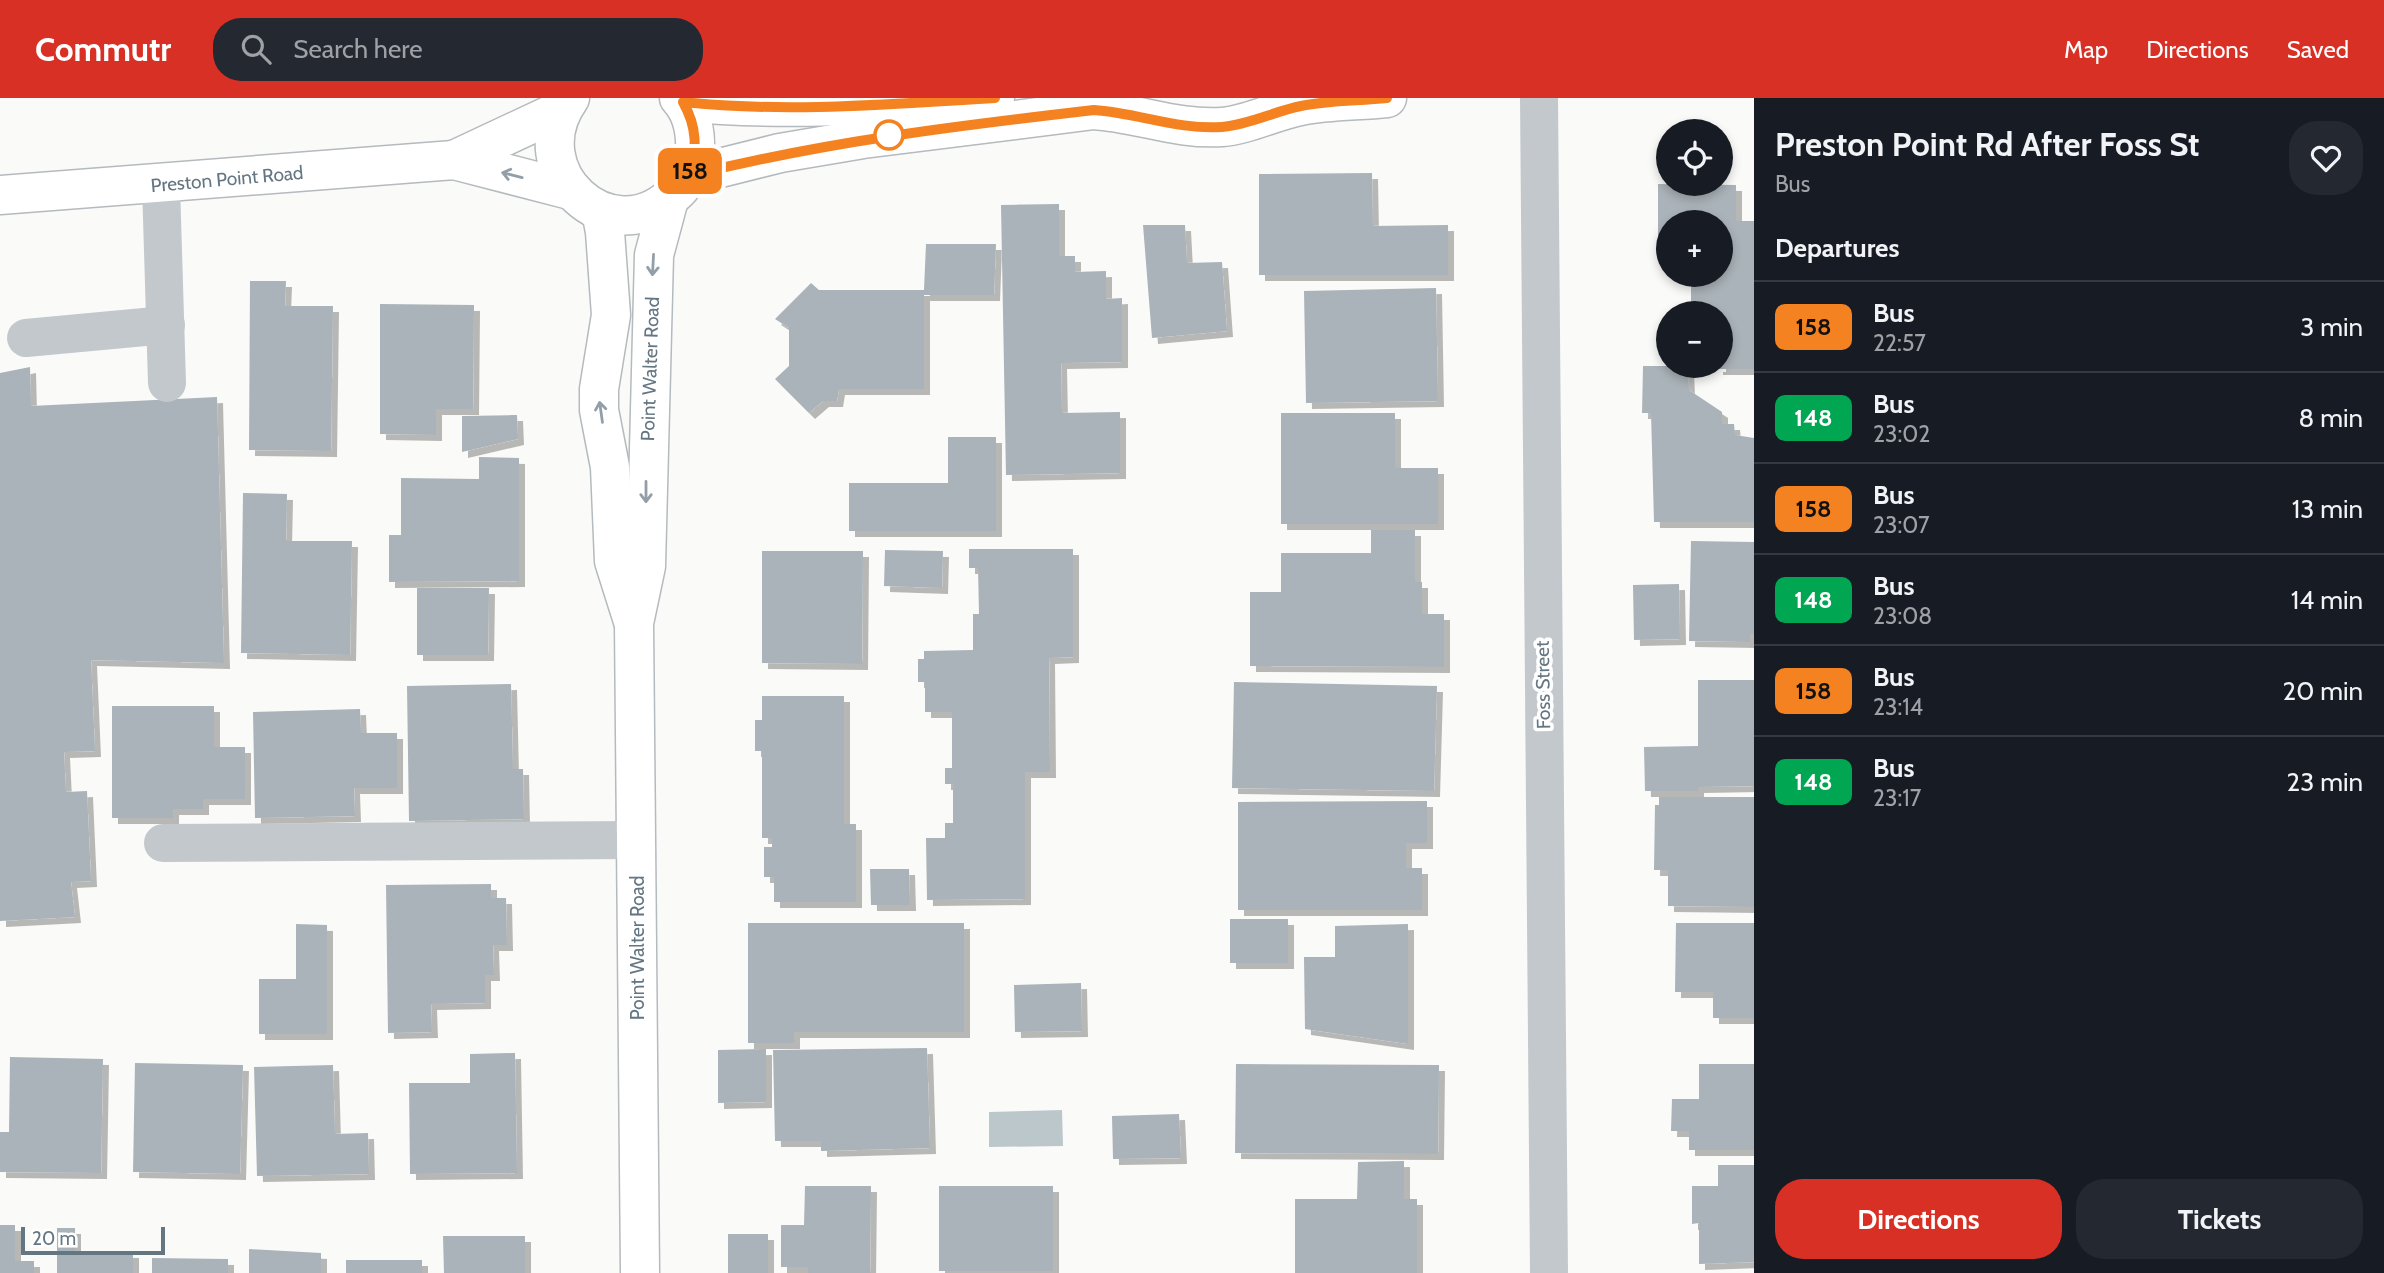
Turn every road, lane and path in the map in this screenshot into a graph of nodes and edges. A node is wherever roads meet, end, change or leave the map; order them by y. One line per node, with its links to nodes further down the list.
1 (996, 98): 4 (main road)
2 (1387, 98): 8 (main road)
3 (1539, 98): 18 (street, Foss Street)
4 (681, 100): 8 (main road, Point Walter Road)
5 (566, 104): 6 (main road, Preston Point Road); 10 (main road, Point Walter Road)
6 (454, 160): 7 (main road, Preston Point Road); 10 (main road, Preston Point Road, one-way to 6)
7 (160, 185): 9 (main road, Preston Point Road); 11 (street)
8 (679, 188): 10 (main road); 14 (main road, Point Walter Road, one-way to 14)
9 (0, 195)
10 (583, 199): 14 (main road, Point Walter Road, one-way to 10)
11 (166, 325): 12 (street); 13 (street)
12 (26, 338)
13 (167, 383)
14 (634, 624): 15 (main road, Point Walter Road)
15 (636, 840): 16 (street); 17 (main road, Point Walter Road)
16 (163, 843)
17 (640, 1273)
18 (1549, 1273)

